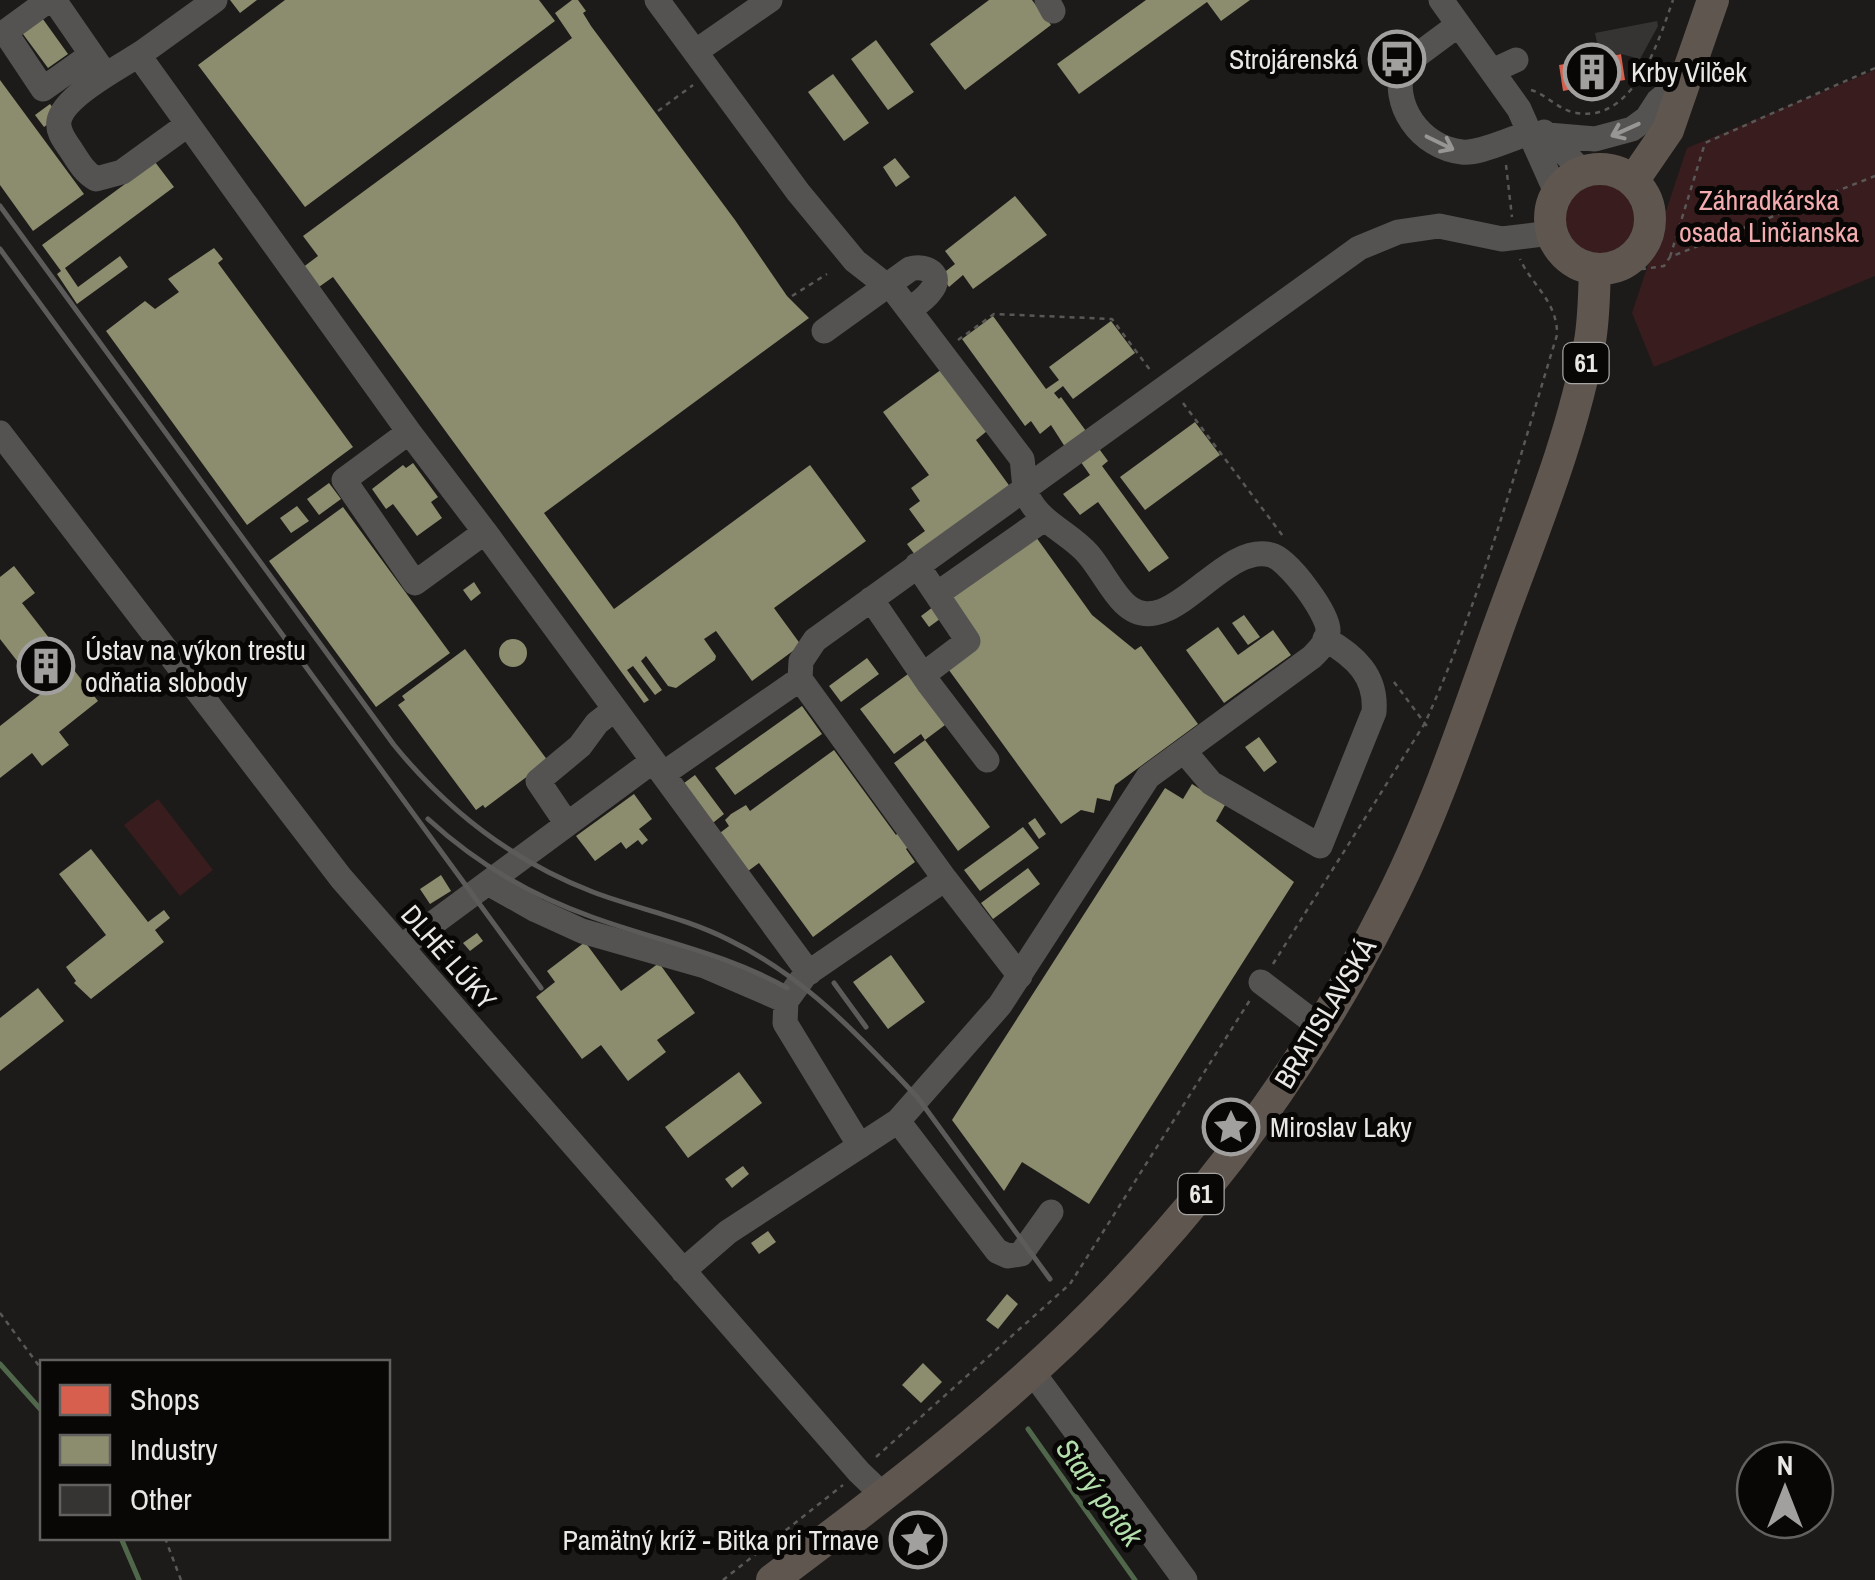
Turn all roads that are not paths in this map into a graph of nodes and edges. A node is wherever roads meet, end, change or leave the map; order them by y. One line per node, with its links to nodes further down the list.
1 (52, 0): 9 (street); 9 (street)
2 (216, 0): 8 (street)
3 (657, 0): 10 (street)
4 (770, 0): 10 (street)
5 (1441, 0): 7 (street)
6 (1713, 0): 12 (main road)
7 (1458, 26): 13 (street); 13 (street, one-way to 13)
8 (143, 52): 11 (street); 14 (street)
9 (92, 55): 11 (street)
10 (703, 63): 20 (street)
11 (106, 77): 14 (street)
12 (1685, 80): 13 (street, one-way to 13); 16 (main road)
13 (1533, 118): 15 (street); 17 (street)
14 (186, 125): 23 (street)
15 (1582, 171): 16 (main road); 17 (main road)
16 (1633, 181): 19 (main road)
17 (1556, 192): 18 (main road)
18 (1551, 233): 19 (main road); 25 (street)
19 (1595, 269): 46 (main road, BRATISLAVSKÁ / 61)
20 (887, 286): 21 (street); 21 (street); 22 (street)
21 (909, 310): 25 (street)
22 (824, 331)
23 (409, 432): 27 (street); 27 (street)
24 (0, 434): 41 (street, DLHÉ LÚKY)
25 (1025, 487): 26 (street); 28 (street)
26 (1044, 519): 29 (street); 31 (street)
27 (484, 532): 34 (street)
28 (917, 566): 29 (street); 30 (street)
29 (937, 594): 32 (street)
30 (871, 599): 32 (street); 33 (street)
31 (1325, 640): 35 (street); 35 (street)
32 (923, 675): 36 (street)
33 (800, 679): 37 (street); 39 (street)
34 (615, 709): 37 (street); 38 (street)
35 (1184, 751): 43 (street)
36 (987, 760)
37 (658, 768): 38 (street); 42 (street)
38 (568, 824): 40 (street)
39 (945, 879): 42 (street); 43 (street)
40 (488, 883): 41 (street); 45 (street)
41 (401, 947): 50 (street, DLHÉ LÚKY)
42 (809, 972): 45 (street)
43 (1020, 976): 47 (street)
44 (1262, 982): 46 (street)
45 (786, 1000): 48 (street)
46 (1320, 1027): 51 (main road, BRATISLAVSKÁ / 61)
47 (898, 1121): 48 (street); 49 (street)
48 (860, 1146): 50 (street)
49 (1051, 1212)
50 (683, 1271): 52 (street, DLHÉ LÚKY)
51 (1032, 1370): 52 (main road, BRATISLAVSKÁ / 61); 54 (street)
52 (884, 1495): 53 (main road, BRATISLAVSKÁ / 61)
53 (772, 1580)
54 (1185, 1580)

